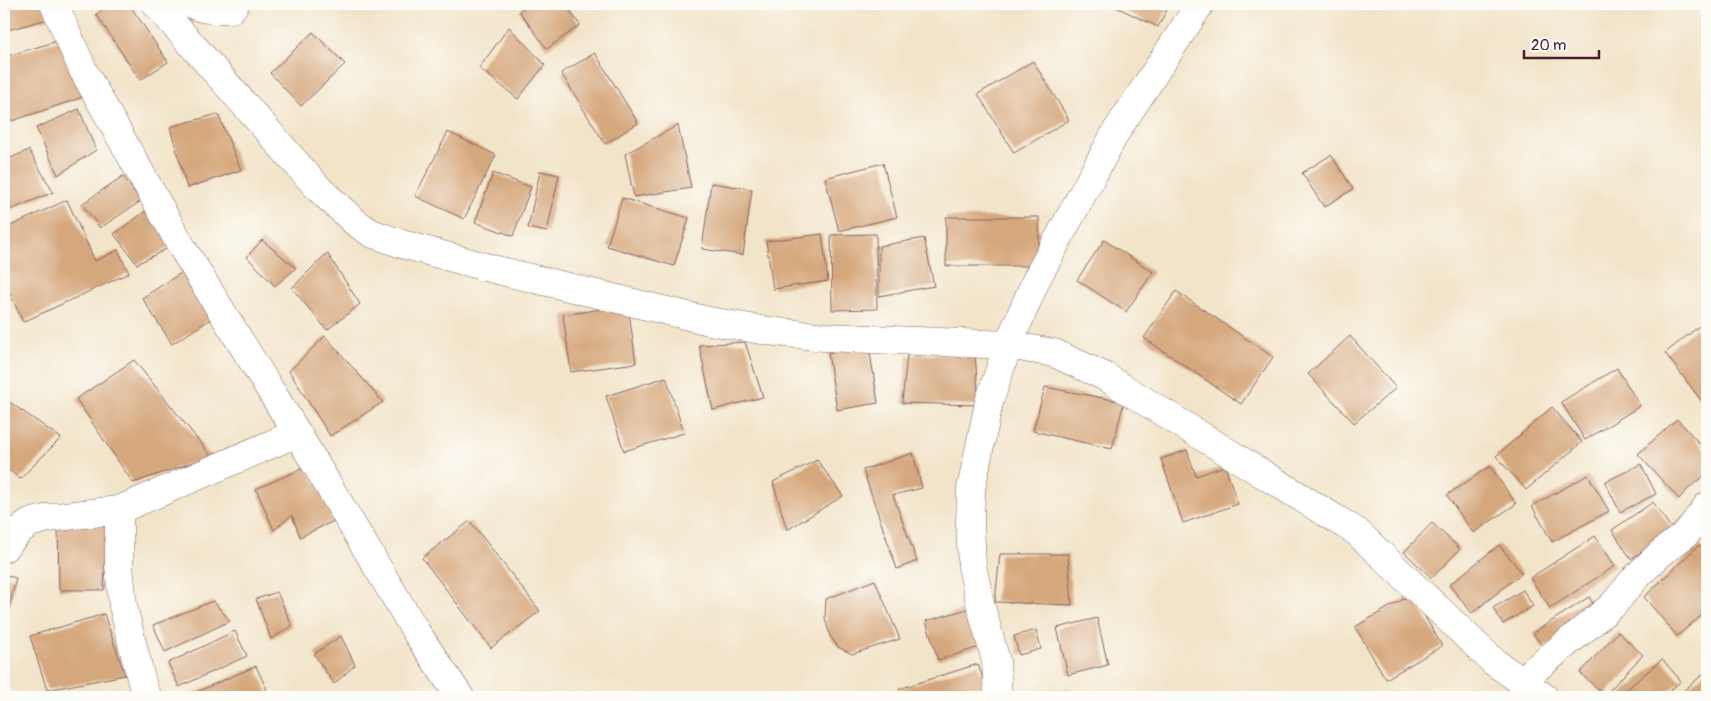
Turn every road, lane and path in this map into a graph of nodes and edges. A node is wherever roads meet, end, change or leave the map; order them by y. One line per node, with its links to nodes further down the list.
1 (54, 4): 7 (street)
2 (156, 4): 6 (street)
3 (192, 4): 4 (street)
4 (235, 4)
5 (1200, 4): 6 (street)
6 (1008, 345): 11 (street); 14 (street)
7 (297, 433): 9 (street); 13 (street)
8 (1707, 506): 11 (street)
9 (119, 510): 10 (street); 12 (street)
10 (4, 548)
11 (1521, 681): 15 (street)
12 (148, 697)
13 (460, 697)
14 (998, 697)
15 (1544, 697)

